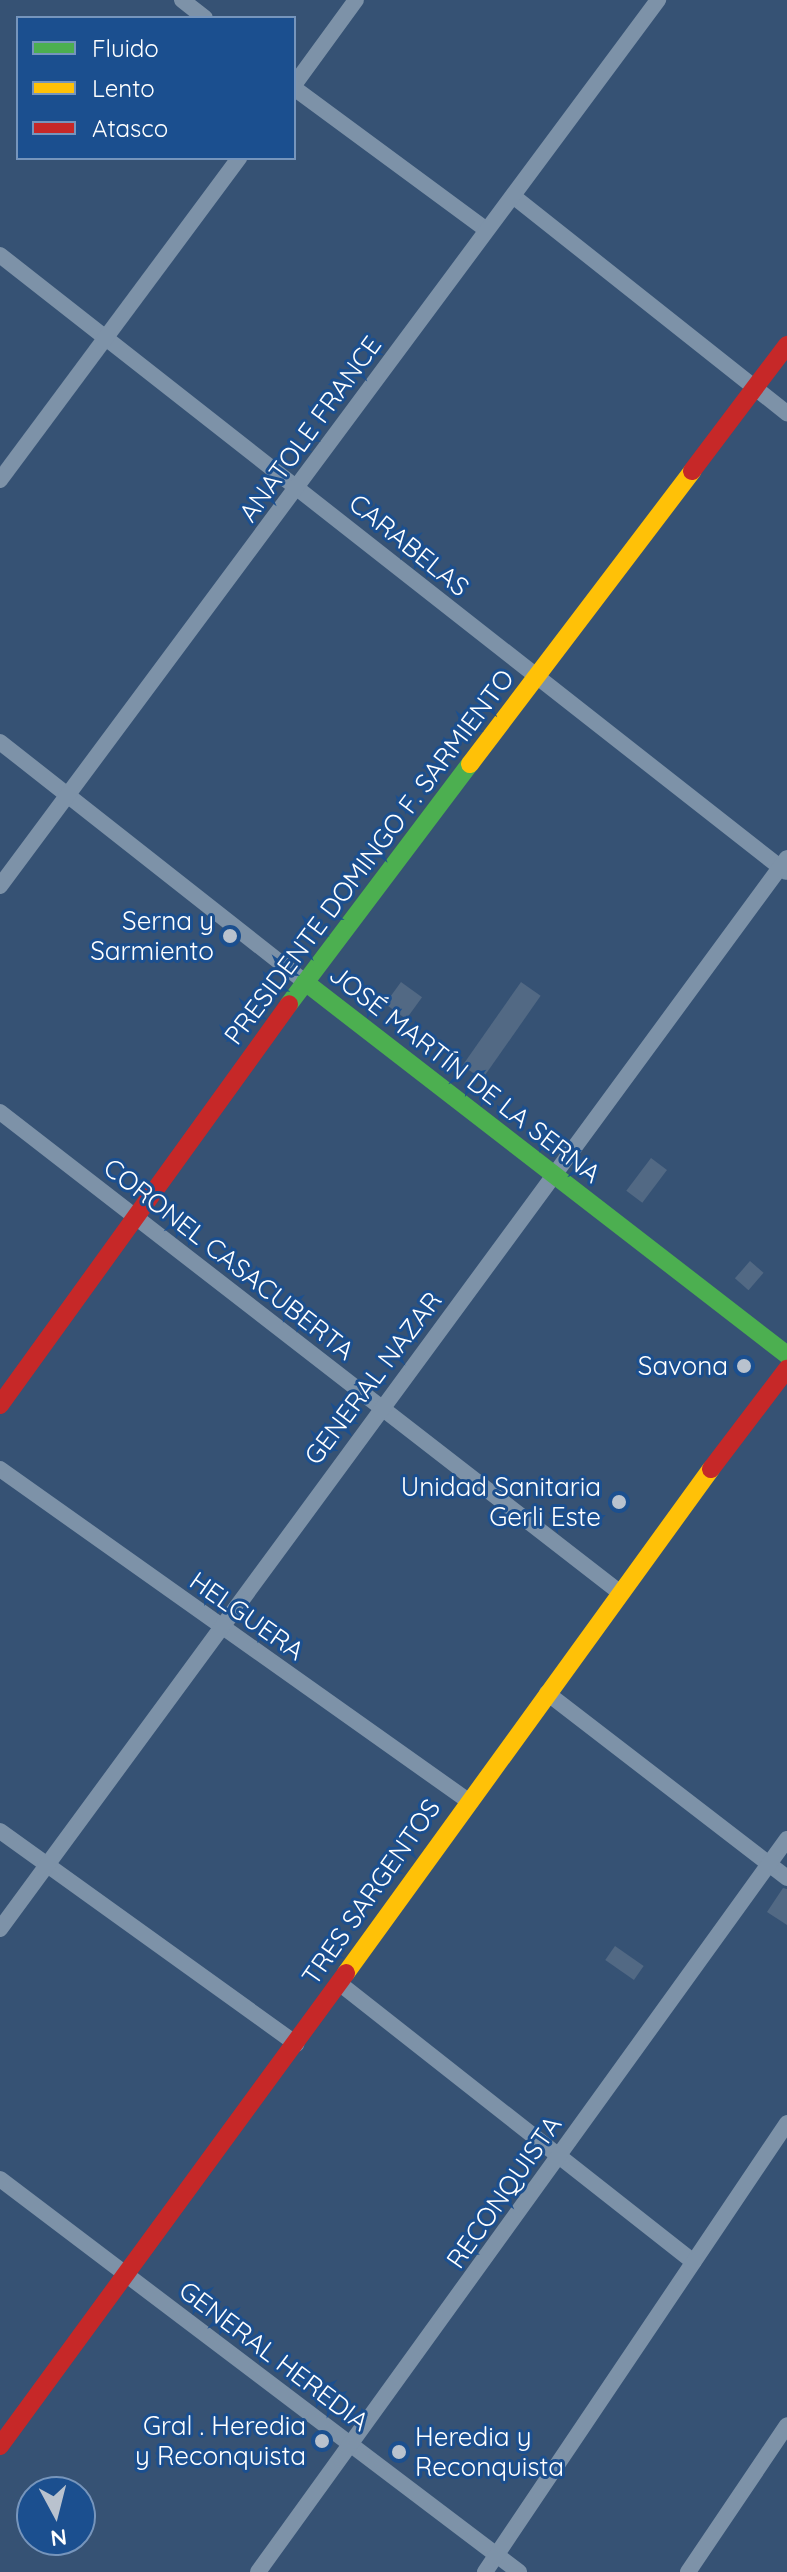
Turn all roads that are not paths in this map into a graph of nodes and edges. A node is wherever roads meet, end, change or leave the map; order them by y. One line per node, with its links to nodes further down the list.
1 (182, 0): 4 (street)
2 (356, 0): 5 (street)
3 (658, 0): 8 (street, ANATOLE FRANCE)
4 (202, 16)
5 (296, 83)
6 (296, 87): 9 (street)
7 (238, 160): 11 (street)
8 (513, 196): 9 (street, ANATOLE FRANCE); 13 (street)
9 (485, 229): 16 (street, ANATOLE FRANCE)
10 (0, 255): 11 (street, CARABELAS)
11 (107, 336): 15 (street); 16 (street, CARABELAS)
12 (787, 345): 13 (street, PRESIDENTE DOMINGO F. SARMIENTO)
13 (755, 388): 14 (street); 17 (street, PRESIDENTE DOMINGO F. SARMIENTO)
14 (787, 413)
15 (0, 480)
16 (298, 487): 17 (street, CARABELAS); 19 (street, ANATOLE FRANCE)
17 (535, 677): 20 (street, CARABELAS); 22 (street, PRESIDENTE DOMINGO F. SARMIENTO)
18 (0, 742): 19 (street, JOSÉ MARTÍN DE LA SERNA)
19 (66, 792): 21 (street, ANATOLE FRANCE); 22 (street, JOSÉ MARTÍN DE LA SERNA)
20 (785, 866): 24 (street, GENERAL NAZAR)
21 (0, 886)
22 (305, 982): 24 (street, JOSÉ MARTÍN DE LA SERNA); 25 (street, PRESIDENTE DOMINGO F. SARMIENTO)
23 (0, 1112): 25 (street, CORONEL CASACUBERTA)
24 (554, 1177): 26 (street, JOSÉ MARTÍN DE LA SERNA); 29 (street, GENERAL NAZAR)
25 (137, 1217): 28 (street, PRESIDENTE DOMINGO F. SARMIENTO); 29 (street, CORONEL CASACUBERTA)
26 (787, 1355)
27 (787, 1369): 31 (street, TRES SARGENTOS)
28 (0, 1405)
29 (381, 1406): 31 (street, CORONEL CASACUBERTA); 32 (street, GENERAL NAZAR)
30 (0, 1469): 32 (street, HELGUERA)
31 (618, 1591): 33 (street, TRES SARGENTOS)
32 (220, 1627): 34 (street, HELGUERA); 38 (street, GENERAL NAZAR)
33 (547, 1693): 34 (street, TRES SARGENTOS); 37 (street)
34 (467, 1800): 41 (street, TRES SARGENTOS)
35 (0, 1831): 38 (street)
36 (787, 1839): 37 (street, RECONQUISTA)
37 (768, 1863): 39 (street); 44 (street, RECONQUISTA)
38 (45, 1864): 40 (street, GENERAL NAZAR); 42 (street)
39 (787, 1878)
40 (0, 1929)
41 (339, 1983): 42 (street, TRES SARGENTOS); 44 (street)
42 (296, 2044): 47 (street, TRES SARGENTOS)
43 (787, 2123): 46 (street)
44 (558, 2157): 46 (street); 50 (street, RECONQUISTA)
45 (0, 2179): 47 (street, GENERAL HEREDIA)
46 (693, 2262): 51 (street)
47 (126, 2276): 49 (street, TRES SARGENTOS); 50 (street, GENERAL HEREDIA)
48 (787, 2425): 55 (street)
49 (0, 2446)
50 (353, 2446): 51 (street, GENERAL HEREDIA); 52 (street, RECONQUISTA)
51 (497, 2556): 53 (street); 54 (street, GENERAL HEREDIA)
52 (258, 2572)
53 (485, 2572)
54 (519, 2572)
55 (688, 2572)

